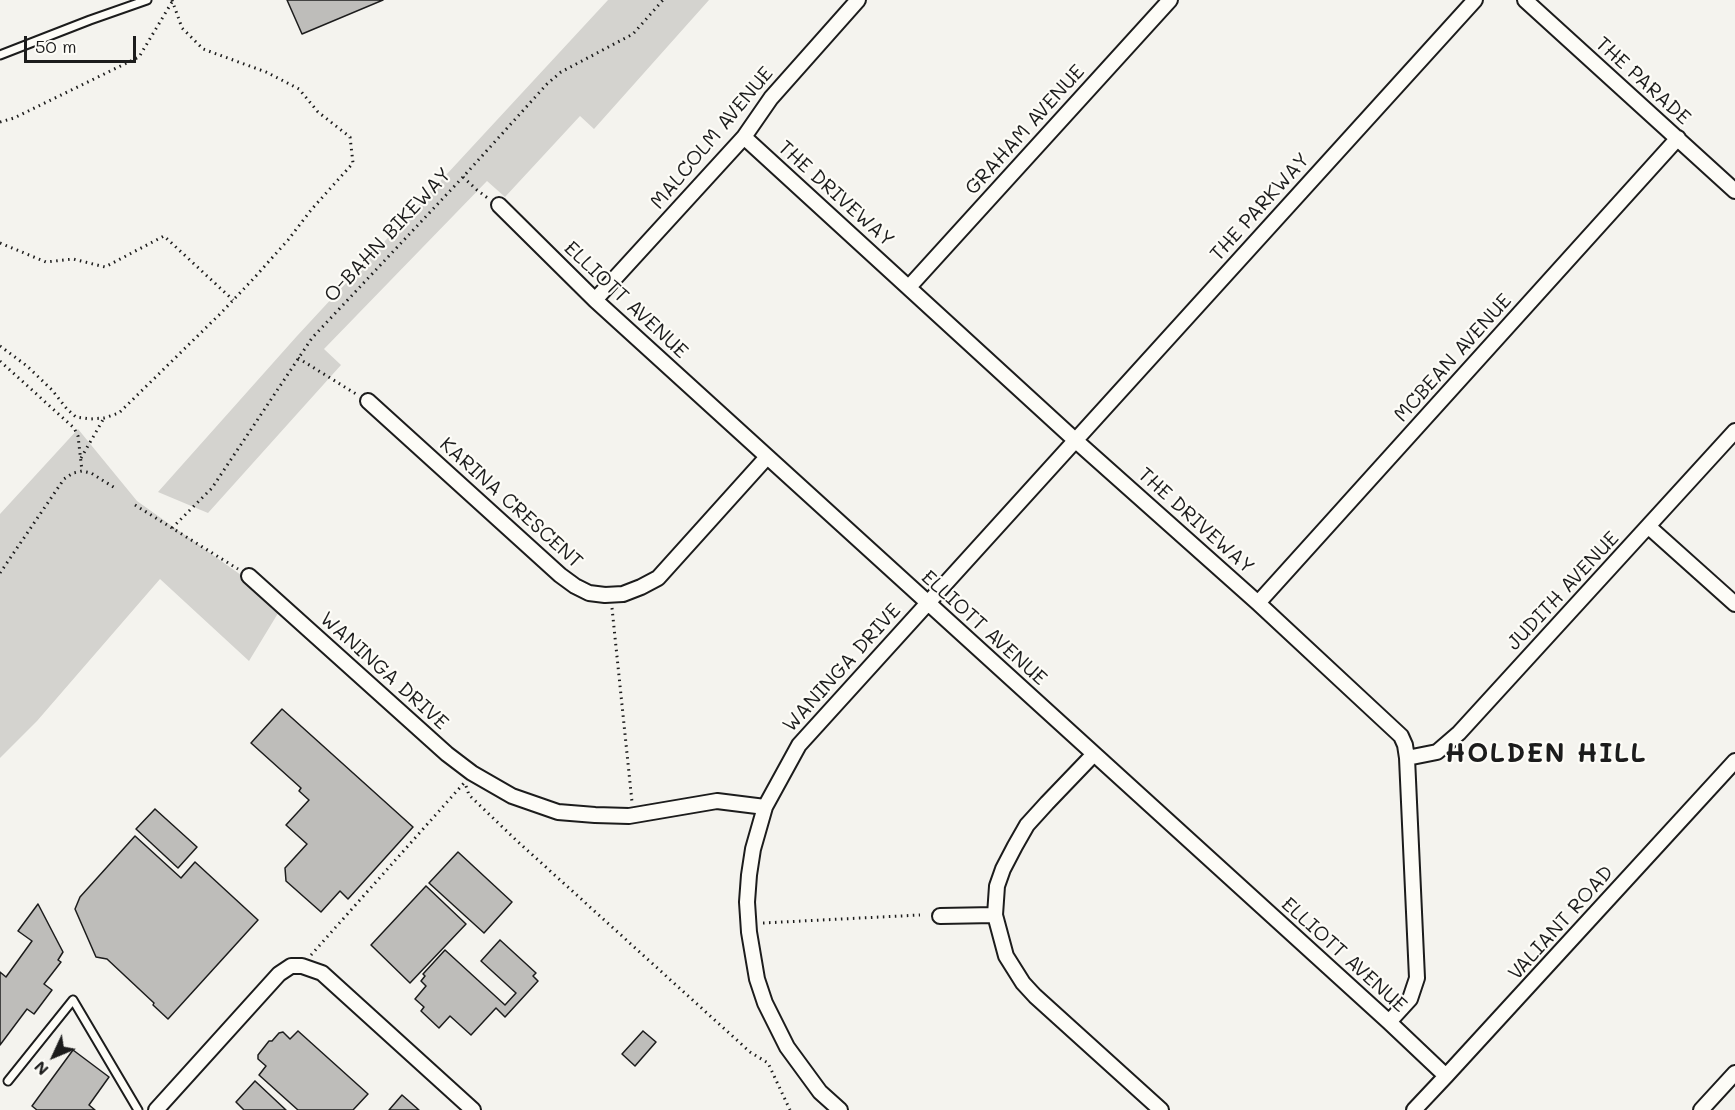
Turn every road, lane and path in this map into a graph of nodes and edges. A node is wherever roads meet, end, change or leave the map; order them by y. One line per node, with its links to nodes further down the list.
1 (147, 0): 8 (lane)
2 (663, 0): 12 (path, O-BAHN BIKEWAY)
3 (1170, 0): 16 (street, GRAHAM AVENUE)
4 (1474, 0): 25 (street, THE PARKWAY)
5 (1525, 0): 11 (street, THE PARADE)
6 (172, 1): 9 (path); 17 (path)
7 (849, 3): 10 (street, MALCOLM AVENUE)
8 (0, 55)
9 (0, 122)
10 (744, 137): 16 (street, THE DRIVEWAY); 18 (street, MALCOLM AVENUE)
11 (1678, 138): 13 (street, THE PARADE); 37 (street, MCBEAN AVENUE)
12 (463, 177): 14 (path); 20 (path, O-BAHN BIKEWAY)
13 (1735, 191)
14 (499, 205): 18 (street, ELLIOTT AVENUE)
15 (0, 243): 17 (path)
16 (909, 287): 25 (street, THE DRIVEWAY)
17 (233, 300): 23 (path)
18 (595, 300): 26 (street, ELLIOTT AVENUE)
19 (0, 346): 23 (path)
20 (298, 358): 22 (path); 32 (path, O-BAHN BIKEWAY)
21 (0, 361): 27 (path)
22 (368, 401): 35 (street, KARINA CRESCENT)
23 (104, 418): 27 (path)
24 (1735, 431): 31 (street, JUDITH AVENUE)
25 (1075, 440): 36 (street, WANINGA DRIVE); 37 (street, THE DRIVEWAY)
26 (767, 458): 35 (street, KARINA CRESCENT); 36 (street, ELLIOTT AVENUE)
27 (80, 459): 28 (path)
28 (82, 471): 29 (path); 33 (path)
29 (115, 488)
30 (135, 505): 32 (path)
31 (1648, 527): 38 (street); 40 (street, JUDITH AVENUE)
32 (171, 528): 34 (path)
33 (0, 573)
34 (249, 576): 43 (street, WANINGA DRIVE)
35 (611, 595): 43 (path)
36 (927, 603): 39 (street, ELLIOTT AVENUE); 42 (street, WANINGA DRIVE)
37 (1258, 603): 40 (street, THE DRIVEWAY)
38 (1735, 604)
39 (1094, 754): 45 (street); 49 (street, ELLIOTT AVENUE)
40 (1407, 758): 49 (street, THE DRIVEWAY)
41 (1735, 761): 51 (street, VALIANT ROAD)
42 (765, 807): 43 (street, WANINGA DRIVE); 57 (street)
43 (633, 815)
44 (920, 915): 47 (path)
45 (995, 915): 46 (street); 58 (street)
46 (940, 916)
47 (761, 923)
48 (302, 966): 54 (street); 55 (street); 56 (path)
49 (1389, 1022): 51 (street, ELLIOTT AVENUE)
50 (1735, 1073): 60 (street)
51 (1446, 1076): 59 (street, VALIANT ROAD)
52 (8, 1081): 53 (lane)
53 (138, 1110)
54 (156, 1110)
55 (473, 1110)
56 (790, 1110)
57 (840, 1110)
58 (1161, 1110)
59 (1414, 1110)
60 (1701, 1110)

